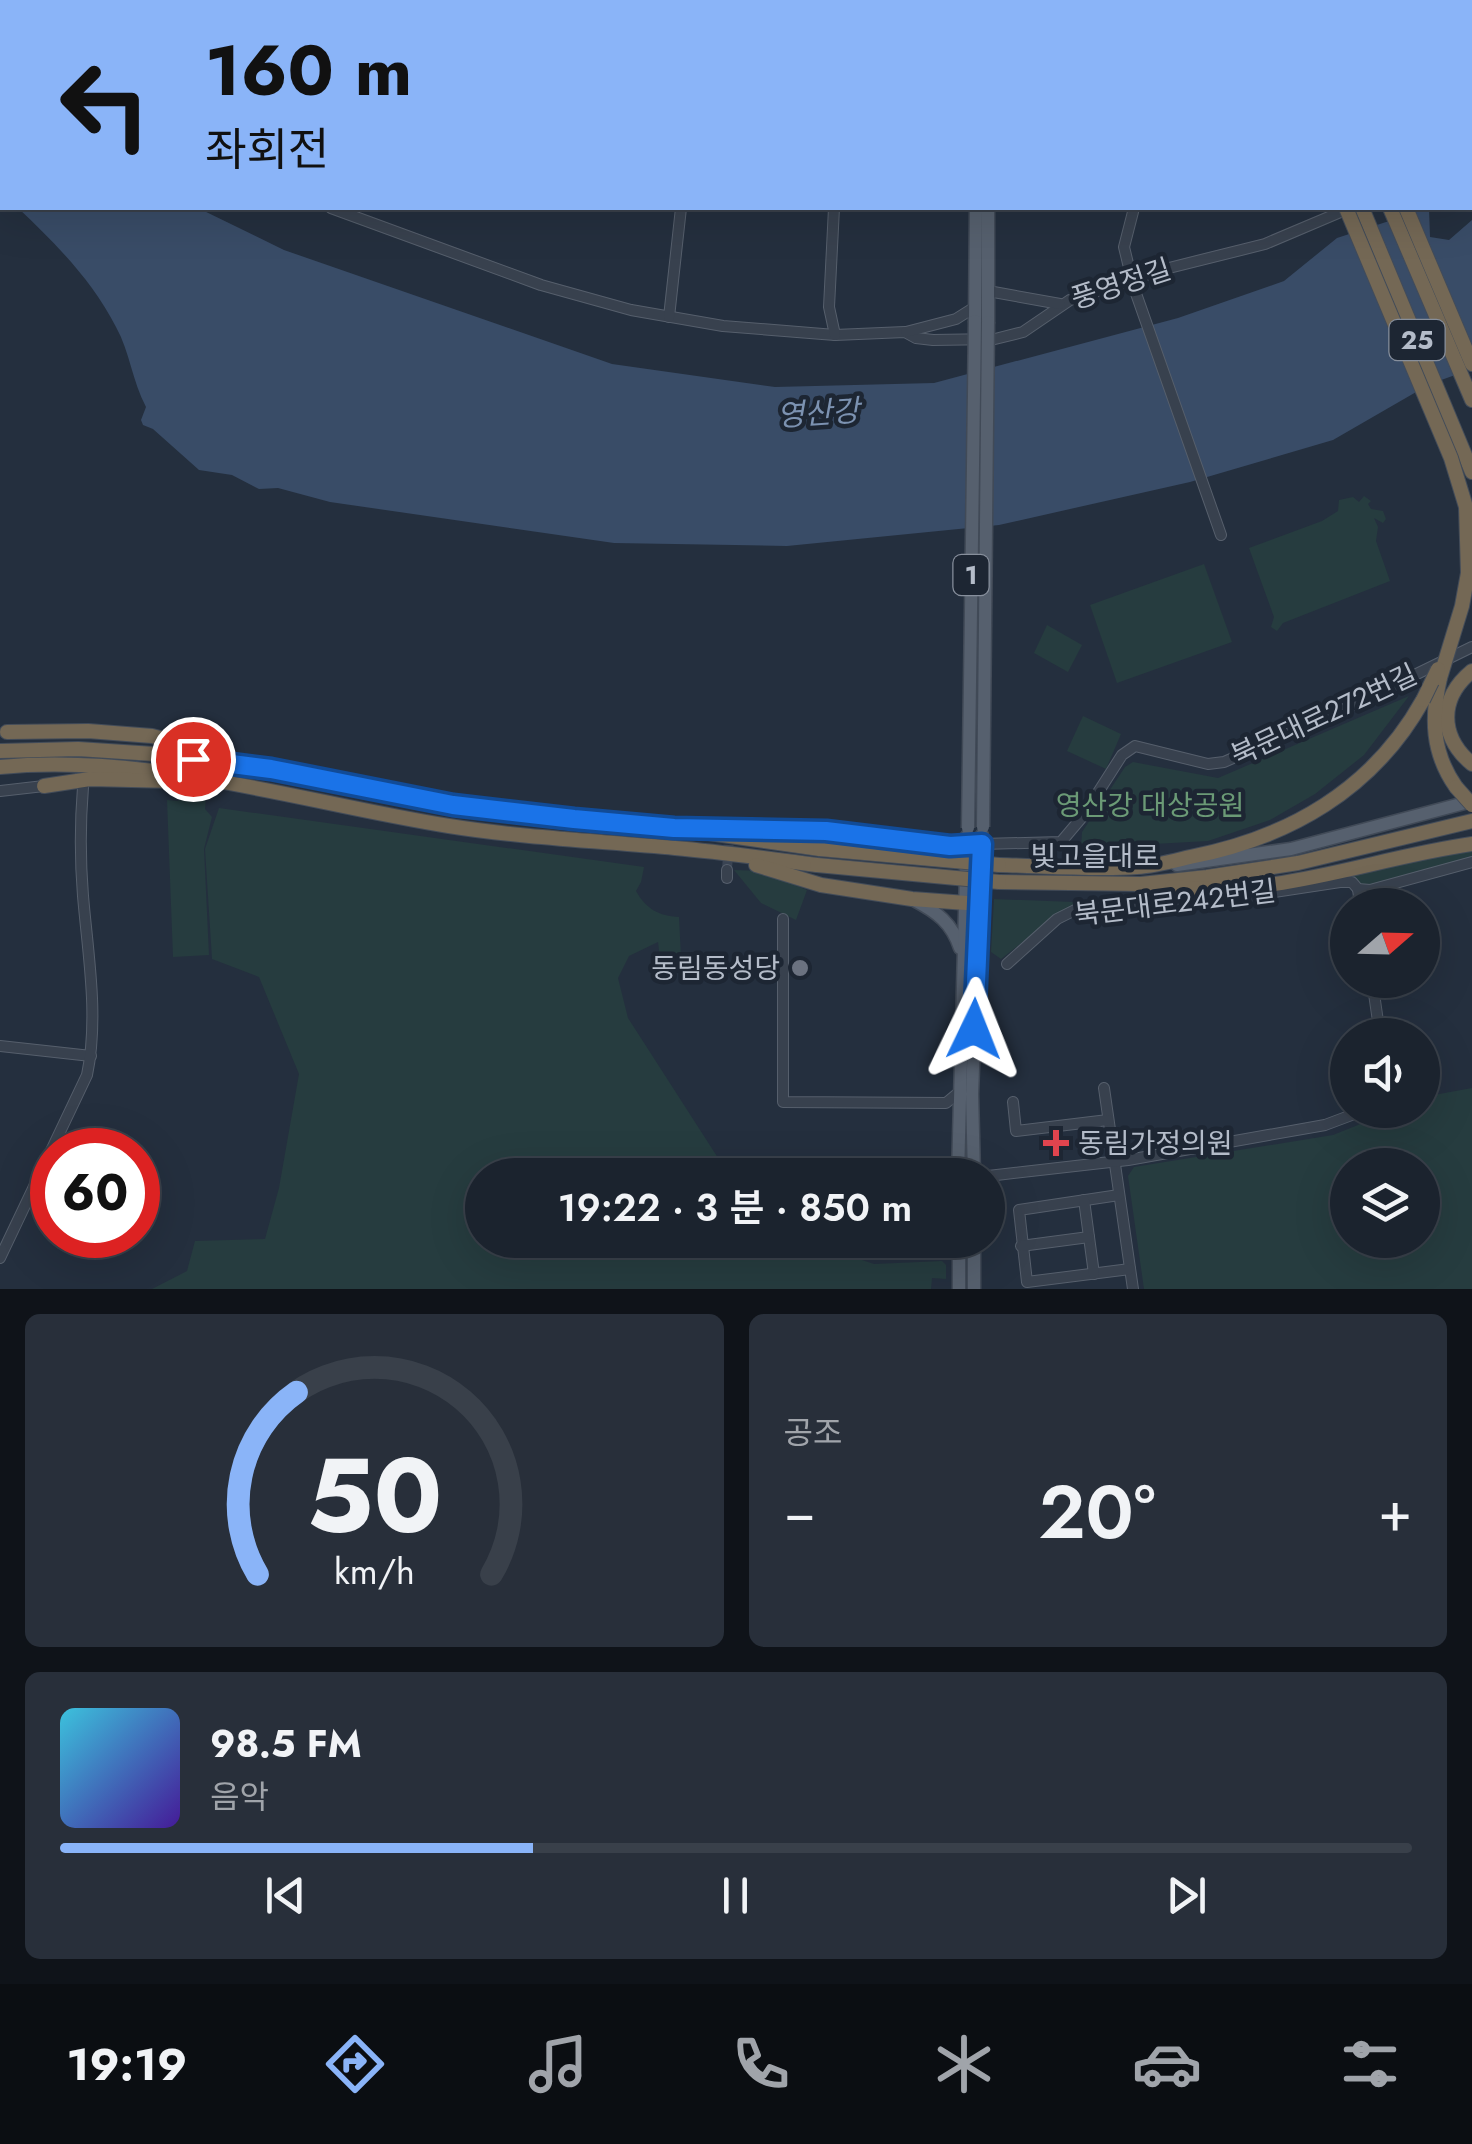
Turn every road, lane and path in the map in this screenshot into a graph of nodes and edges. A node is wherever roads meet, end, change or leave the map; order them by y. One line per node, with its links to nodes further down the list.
1 (336, 210): 15 (street, 풍영정길)
2 (681, 210): 15 (street)
3 (834, 210): 18 (street)
4 (976, 210): 16 (main road, 1)
5 (988, 210): 13 (main road, 1)
6 (1134, 210): 12 (street)
7 (1343, 210): 12 (street, 풍영정길)
8 (1349, 210): 24 (highway, bridge)
9 (1363, 210): 21 (highway, 25)
10 (1391, 210): 20 (highway, 25)
11 (1407, 210): 19 (highway)
12 (1134, 286): 14 (street, 풍영정길); 22 (street)
13 (988, 291): 14 (street); 16 (main road, 1)
14 (1060, 304): 17 (street, 풍영정길)
15 (670, 317): 18 (street, 풍영정길)
16 (979, 317): 17 (street); 38 (main road, 1, bridge); 38 (main road, 1, bridge)
17 (905, 332): 18 (street, 풍영정길)
18 (835, 335)
19 (1472, 364)
20 (1472, 400)
21 (1472, 472)
22 (1221, 534)
23 (1472, 647): 38 (street, 북문대로272번길)
24 (1448, 650): 35 (highway, bridge); 42 (highway, bridge)
25 (1472, 671): 28 (highway)
26 (3, 732): 30 (highway)
27 (0, 751): 30 (highway, 빛고을대로)
28 (1472, 764)
29 (0, 766): 31 (highway, 빛고을대로)
30 (271, 769): 37 (highway, 빛고을대로)
31 (224, 783): 32 (highway); 40 (highway, 빛고을대로)
32 (44, 786): 34 (street)
33 (83, 787): 52 (street)
34 (0, 791)
35 (1472, 803): 42 (main road, 빛고을대로)
36 (1472, 819): 43 (highway, 빛고을대로)
37 (674, 828): 38 (highway); 42 (highway, 빛고을대로, bridge)
38 (974, 844): 47 (main road, 1)
39 (1472, 844): 43 (highway)
40 (672, 848): 43 (highway, 빛고을대로, bridge); 46 (highway)
41 (1472, 862): 45 (street, 북문대로242번길)
42 (1139, 867)
43 (1141, 884)
44 (1357, 888): 50 (street, 북문대로242번길)
45 (1377, 888)
46 (912, 899): 47 (highway); 49 (main road)
47 (972, 904): 49 (main road, 1); 54 (main road, 1)
48 (783, 919): 54 (street)
49 (962, 954): 54 (main road, 1)
50 (1006, 964)
51 (0, 1046): 52 (street)
52 (91, 1056): 66 (street)
53 (1104, 1088): 56 (street)
54 (965, 1094): 58 (main road, 1); 59 (main road, 1)
55 (1013, 1102): 56 (street)
56 (1108, 1120): 60 (street)
57 (1330, 1124): 60 (street)
58 (959, 1158)
59 (972, 1158)
60 (1114, 1161): 61 (street); 62 (street)
61 (1005, 1174)
62 (1119, 1195): 63 (street); 69 (street)
63 (1084, 1200): 64 (street); 65 (street)
64 (1089, 1237): 65 (street); 70 (street)
65 (1020, 1246): 70 (street)
66 (0, 1258)
67 (959, 1258): 71 (main road)
68 (974, 1258): 72 (main road)
69 (1130, 1269): 70 (street); 73 (street)
70 (1094, 1274)
71 (959, 1289)
72 (974, 1289)
73 (1132, 1289)

